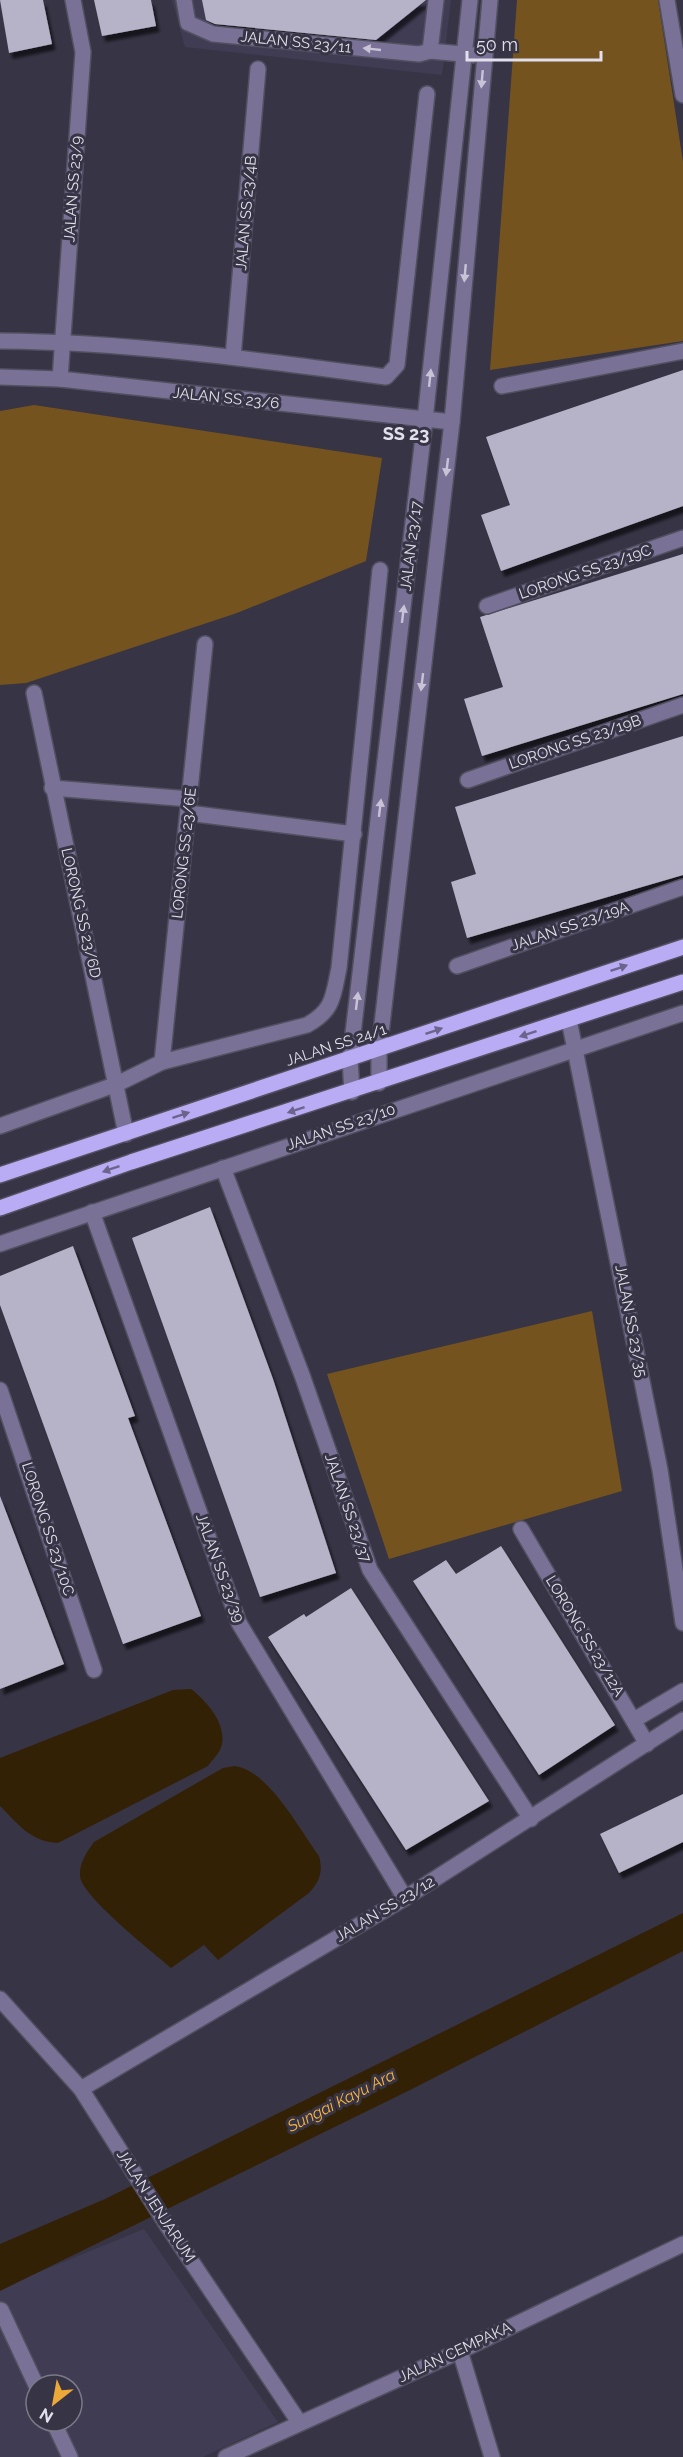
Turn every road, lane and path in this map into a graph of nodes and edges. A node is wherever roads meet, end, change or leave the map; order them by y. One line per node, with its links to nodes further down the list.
1 (73, 0): 14 (street, JALAN SS 23/9)
2 (184, 0): 7 (street, JALAN SS 23/11, one-way to 2)
3 (436, 0): 7 (street)
4 (470, 0): 8 (street, JALAN 23/17)
5 (490, 0): 9 (street, JALAN 23/17)
6 (667, 0): 12 (street)
7 (430, 51): 8 (street, JALAN SS 23/11)
8 (464, 54): 9 (street, JALAN SS 23/11); 20 (street, JALAN 23/17, one-way to 8)
9 (484, 57): 21 (street, JALAN 23/17, one-way to 21)
10 (258, 69): 16 (street, JALAN SS 23/4B)
11 (427, 94): 16 (street)
12 (683, 95)
13 (0, 341): 14 (street)
14 (62, 342): 16 (street); 18 (street, JALAN SS 23/9)
15 (683, 351): 19 (street)
16 (233, 357)
17 (0, 377): 18 (street, JALAN SS 23/6)
18 (60, 379): 20 (street, JALAN SS 23/6)
19 (502, 386)
20 (426, 420): 21 (street, JALAN SS 23/6); 40 (street, JALAN 23/17, one-way to 20)
21 (452, 422): 39 (street, JALAN 23/17, one-way to 39)
22 (683, 538): 24 (street, LORONG SS 23/19C)
23 (380, 570): 31 (street)
24 (487, 606)
25 (205, 644): 30 (street, LORONG SS 23/6E)
26 (34, 693): 29 (street, LORONG SS 23/6D)
27 (683, 705): 28 (street, LORONG SS 23/19B)
28 (468, 780)
29 (52, 788): 30 (street); 43 (street, LORONG SS 23/6D)
30 (189, 806): 31 (street); 41 (street, LORONG SS 23/6E)
31 (354, 834): 41 (street)
32 (683, 887): 34 (street, JALAN SS 23/19A)
33 (683, 947): 39 (main road, JALAN SS 24/1, one-way to 33)
34 (458, 966)
35 (683, 982): 37 (main road)
36 (683, 1013): 38 (street, JALAN SS 23/10)
37 (569, 1020): 38 (street, JALAN SS 23/35); 42 (main road, one-way to 42)
38 (573, 1048): 47 (street, JALAN SS 23/10); 54 (street, JALAN SS 23/35)
39 (379, 1050): 40 (main road, JALAN SS 24/1); 42 (street, JALAN 23/17)
40 (351, 1059): 44 (street, JALAN 23/17); 46 (main road, JALAN SS 24/1, one-way to 40)
41 (162, 1062): 43 (street)
42 (379, 1083): 44 (main road)
43 (117, 1084): 45 (street); 46 (street, LORONG SS 23/6D)
44 (352, 1092): 49 (main road, one-way to 49)
45 (0, 1126)
46 (126, 1134): 48 (main road, JALAN SS 24/1)
47 (223, 1168): 50 (street, JALAN SS 23/10); 60 (street, JALAN SS 23/37)
48 (0, 1175)
49 (0, 1208)
50 (92, 1212): 51 (street, JALAN SS 23/10); 61 (street, JALAN SS 23/39)
51 (0, 1244)
52 (0, 1390): 55 (street, LORONG SS 23/10C)
53 (521, 1529): 57 (street, LORONG SS 23/12A)
54 (683, 1623)
55 (94, 1670)
56 (683, 1692): 57 (street)
57 (634, 1720): 59 (street, LORONG SS 23/12A)
58 (683, 1720): 59 (street, JALAN SS 23/12)
59 (647, 1744): 60 (street, JALAN SS 23/12)
60 (531, 1819): 61 (street, JALAN SS 23/12)
61 (405, 1898): 63 (street, JALAN SS 23/12)
62 (0, 1999): 63 (street, JALAN JENJARUM)
63 (81, 2089): 68 (street, JALAN JENJARUM)
64 (683, 2244): 66 (street, JALAN CEMPAKA)
65 (1, 2310): 67 (street)
66 (460, 2351): 68 (street, JALAN CEMPAKA); 72 (street)
67 (30, 2373)
68 (300, 2422): 71 (street, JALAN CEMPAKA)
69 (59, 2433): 70 (street)
70 (70, 2457)
71 (226, 2457)
72 (492, 2457)

